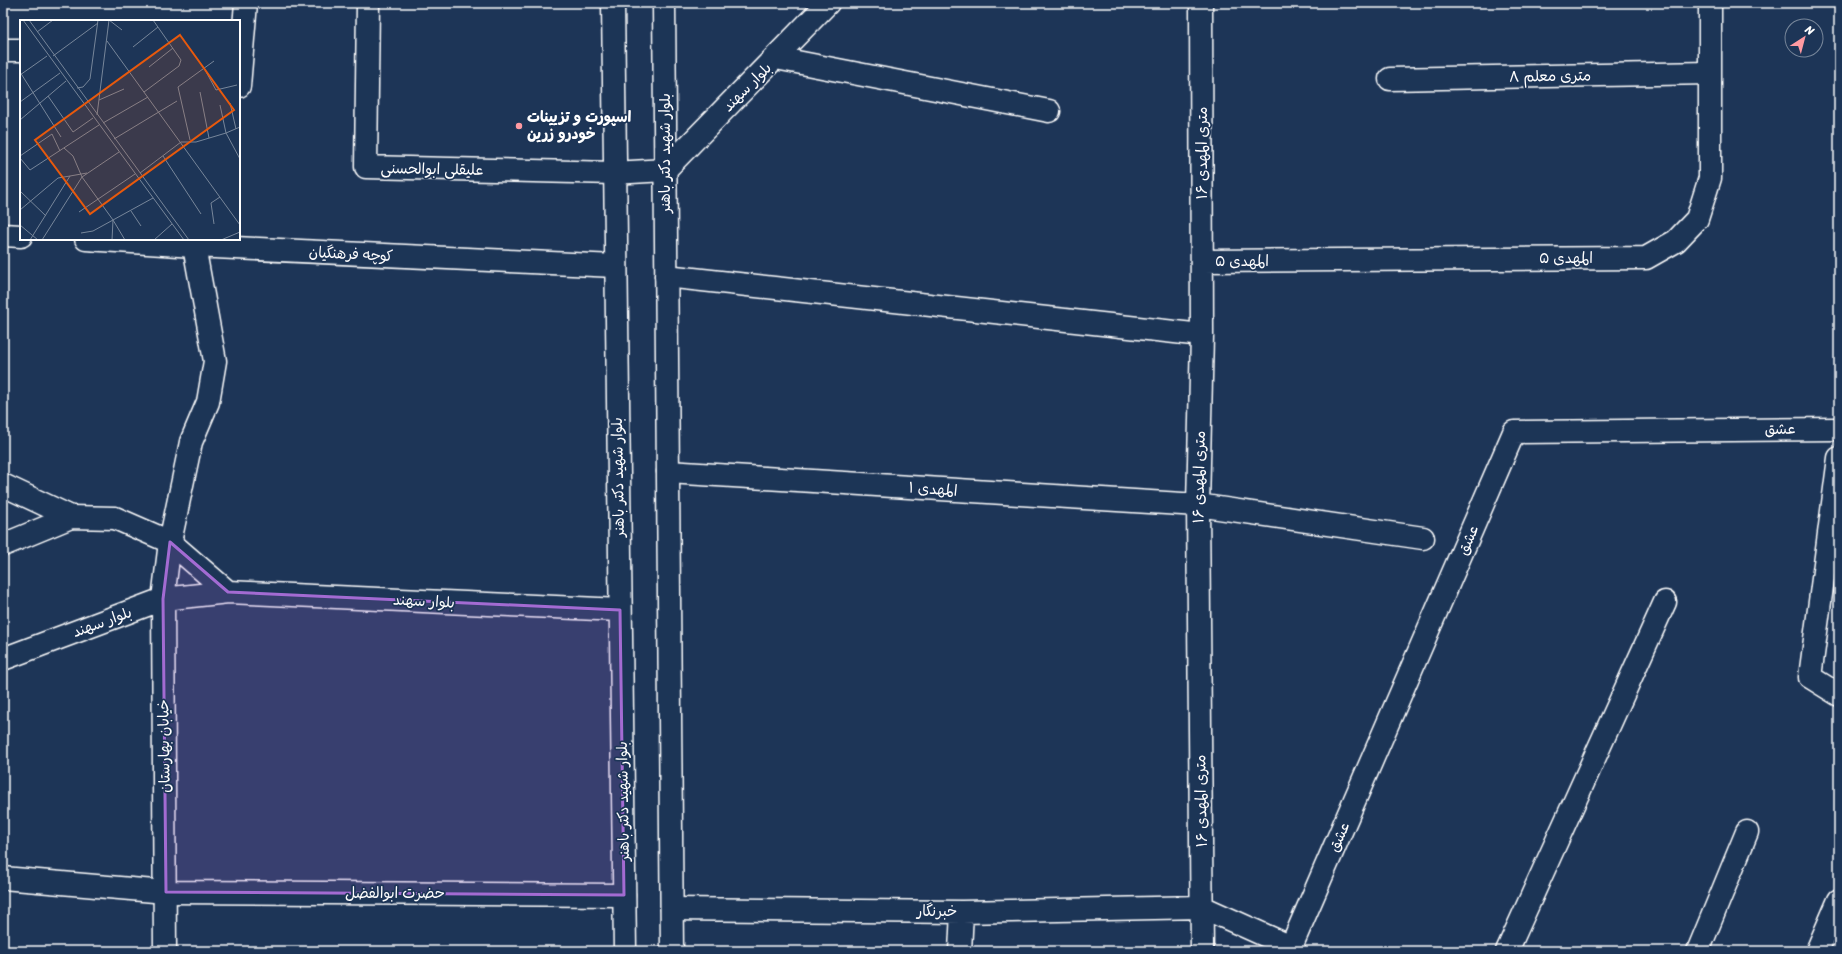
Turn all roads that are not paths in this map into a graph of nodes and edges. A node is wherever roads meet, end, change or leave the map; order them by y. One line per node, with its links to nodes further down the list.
1 (246, 3): 11 (street)
2 (368, 3): 16 (street, علیقلی ابوالحسنی)
3 (613, 3): 16 (street, بلوار شهید دکتر باهنر)
4 (664, 3): 15 (street, بلوار شهید دکتر باهنر)
5 (828, 3): 10 (street, بلوار سهند)
6 (1201, 3): 21 (street, ۱۶ متری المهدی)
7 (1710, 3): 12 (street, المهدی ۵)
8 (3, 50): 9 (street)
9 (20, 50)
10 (776, 58): 14 (street); 15 (street, بلوار سهند)
11 (240, 59)
12 (1710, 73): 13 (street, ۸ متری معلم); 21 (street, المهدی ۵)
13 (1390, 79)
14 (1049, 111)
15 (665, 170): 16 (street); 23 (street, بلوار شهید دکتر باهنر)
16 (614, 173): 22 (street, بلوار شهید دکتر باهنر)
17 (3, 235): 18 (street)
18 (20, 236)
19 (139, 240): 20 (street, کوچه فرهنگیان)
20 (194, 246): 22 (street, کوچه فرهنگیان); 32 (street, خیابان بهارستان)
21 (1202, 261): 24 (street, ۱۶ متری المهدی)
22 (616, 266): 37 (street, بلوار شهید دکتر باهنر)
23 (666, 276): 24 (street); 27 (street, بلوار شهید دکتر باهنر)
24 (1202, 335): 29 (street, ۱۶ متری المهدی)
25 (1839, 429): 48 (street, عشق)
26 (1839, 458): 39 (street)
27 (668, 472): 29 (street, المهدی ۱); 46 (street, بلوار شهید دکتر باهنر)
28 (3, 485): 30 (street)
29 (1198, 506): 31 (street, المهدی ۱); 45 (street, ۱۶ متری المهدی)
30 (71, 517): 32 (street); 33 (street)
31 (1423, 538)
32 (170, 542): 34 (street); 35 (street, خیابان بهارستان)
33 (3, 545)
34 (228, 592): 35 (street, بلوار سهند); 37 (street, بلوار سهند)
35 (162, 599): 38 (street, بلوار سهند); 42 (street, خیابان بهارستان)
36 (1664, 602): 54 (street)
37 (620, 610): 43 (street, بلوار شهید دکتر باهنر)
38 (3, 658)
39 (1839, 695)
40 (1747, 832): 55 (street)
41 (3, 878): 42 (street, حضرت ابوالفضل)
42 (166, 892): 43 (street, حضرت ابوالفضل); 49 (street, خیابان بهارستان)
43 (624, 895): 50 (street, بلوار شهید دکتر باهنر)
44 (1839, 900): 56 (street)
45 (1202, 907): 47 (street, خبرنگار); 48 (street); 53 (street, ۱۶ متری المهدی)
46 (672, 909): 47 (street, خبرنگار); 51 (street, بلوار شهید دکتر باهنر)
47 (962, 912): 52 (street)
48 (1293, 949)
49 (165, 951)
50 (625, 951)
51 (672, 951)
52 (960, 951)
53 (1202, 951)
54 (1506, 951)
55 (1698, 951)
56 (1817, 951)

